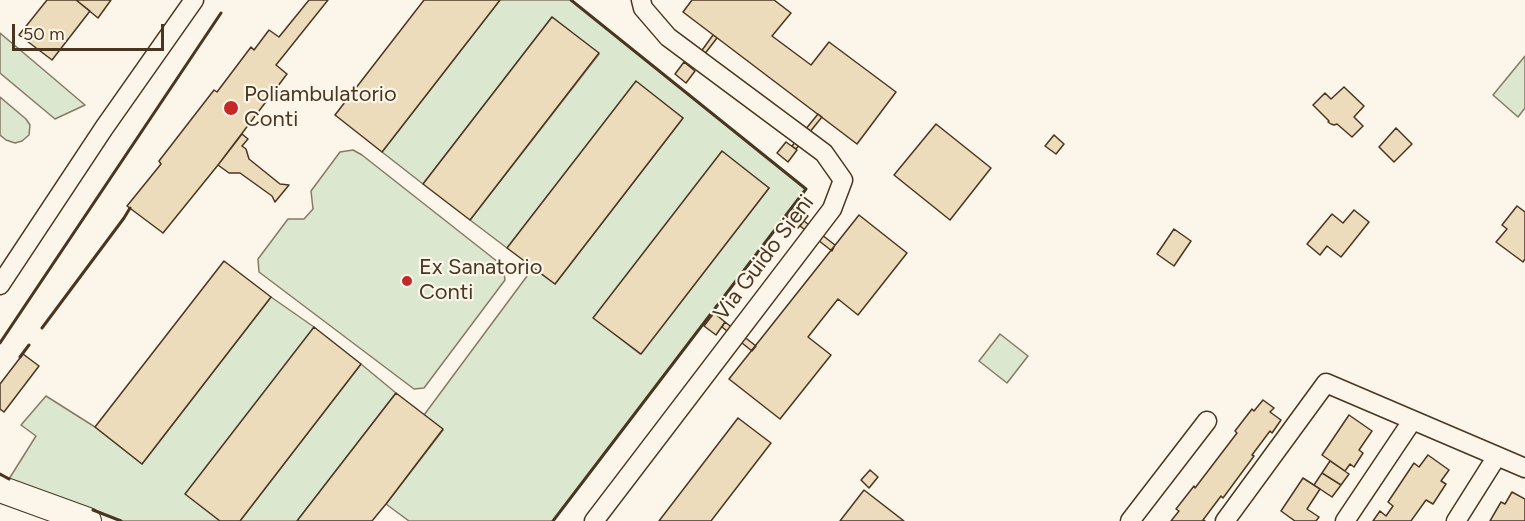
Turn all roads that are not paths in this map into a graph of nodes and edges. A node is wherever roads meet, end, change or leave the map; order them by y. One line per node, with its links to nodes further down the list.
1 (194, 0): 3 (street)
2 (641, 0): 10 (street, Via Guido Sieni)
3 (0, 285)
4 (1207, 421): 11 (street)
5 (1412, 421): 6 (street); 12 (street); 13 (street)
6 (1497, 456): 7 (street); 14 (street)
7 (1525, 468)
8 (0, 489): 9 (main road)
9 (88, 521)
10 (594, 521)
11 (1130, 521)
12 (1225, 521)
13 (1345, 521)
14 (1456, 521)

